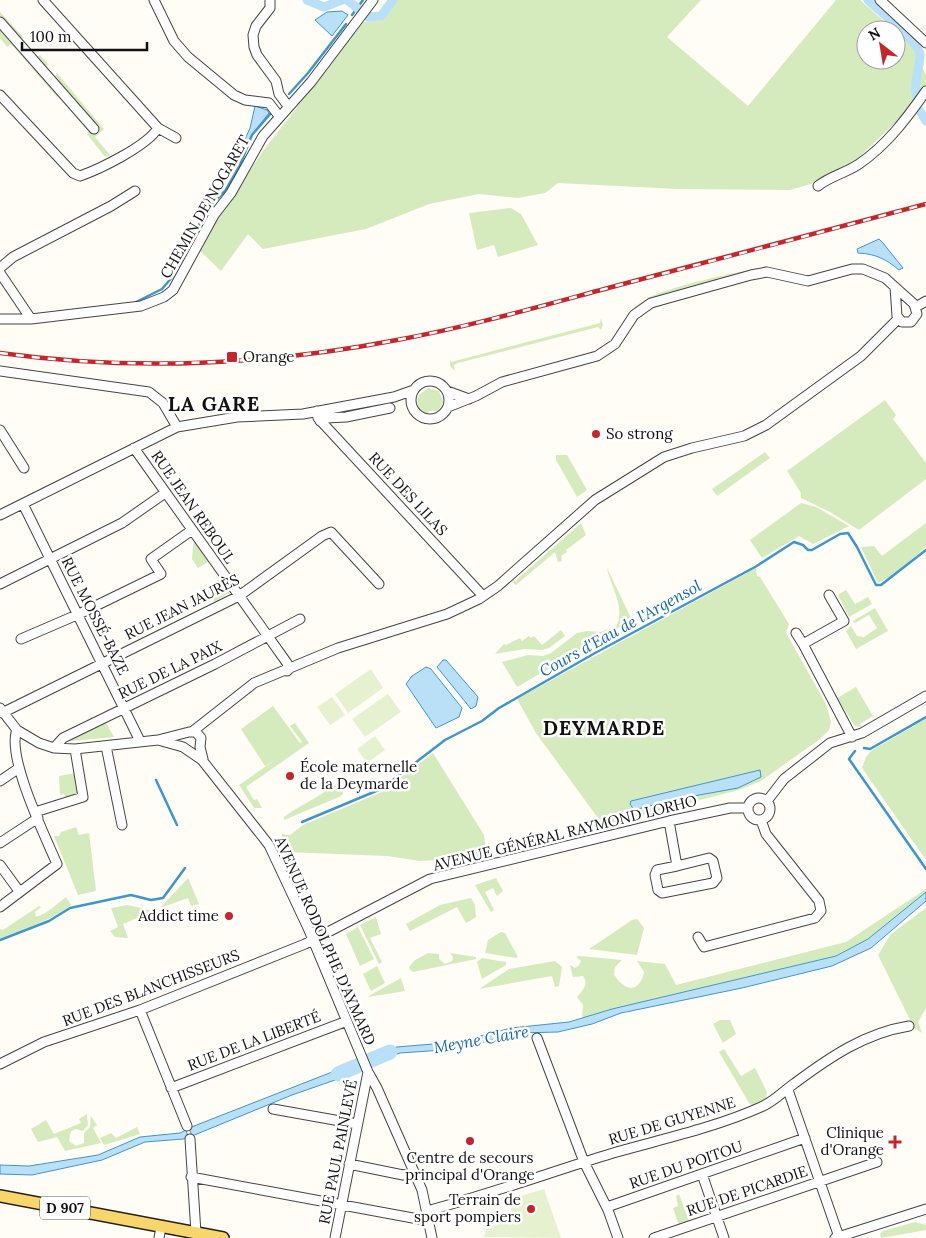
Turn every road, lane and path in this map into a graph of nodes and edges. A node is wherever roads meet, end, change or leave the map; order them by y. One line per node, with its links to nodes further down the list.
1 (43, 0): 12 (street)
2 (154, 0): 11 (street)
3 (270, 0): 10 (street)
4 (373, 0): 10 (street, CHEMIN DE NOGARET)
5 (880, 0): 7 (street)
6 (0, 22): 13 (street)
7 (926, 43)
8 (926, 91): 15 (street)
9 (0, 95): 12 (street)
10 (288, 106): 11 (street, CHEMIN DE NOGARET)
11 (279, 116): 18 (street, CHEMIN DE NOGARET)
12 (158, 128): 14 (street)
13 (94, 129)
14 (176, 138)
15 (818, 186)
16 (135, 191): 19 (street)
17 (205, 204): 18 (street)
18 (214, 215): 26 (street, CHEMIN DE NOGARET)
19 (0, 268)
20 (0, 273): 26 (street)
21 (895, 287): 23 (street); 24 (street); 32 (street)
22 (926, 301): 23 (street)
23 (913, 304): 24 (street); 27 (street)
24 (897, 307): 27 (street)
25 (0, 319): 26 (street, CHEMIN DE NOGARET)
26 (31, 319)
27 (898, 319): 51 (street)
28 (0, 371): 38 (street)
29 (414, 390): 30 (street); 31 (street); 33 (street)
30 (447, 390): 32 (street); 34 (street)
31 (394, 396): 33 (street); 36 (street)
32 (469, 399): 34 (street)
33 (411, 404): 34 (street)
34 (448, 407)
35 (390, 408): 37 (street)
36 (316, 411): 37 (street, RUE DES LILAS); 38 (street)
37 (320, 421): 51 (street, RUE DES LILAS)
38 (176, 427): 40 (street)
39 (0, 430): 41 (street)
40 (134, 448): 42 (street, RUE JEAN REBOUL); 43 (street)
41 (24, 468)
42 (165, 493): 45 (street, RUE JEAN REBOUL); 46 (street)
43 (23, 504): 44 (street); 46 (street, RUE MOSSÉ-BAZE)
44 (0, 515)
45 (192, 530): 50 (street, RUE JEAN REBOUL); 52 (street)
46 (51, 559): 47 (street); 52 (street, RUE MOSSÉ-BAZE)
47 (0, 584)
48 (379, 584): 50 (street, RUE JEAN JAURÈS)
49 (829, 595): 57 (street)
50 (239, 596): 55 (street, RUE JEAN REBOUL); 59 (street, RUE JEAN JAURÈS)
51 (483, 596): 58 (street)
52 (79, 614): 56 (street); 59 (street, RUE MOSSÉ-BAZE)
53 (300, 619): 55 (street, RUE DE LA PAIX)
54 (796, 633): 57 (street)
55 (268, 636): 60 (street, RUE JEAN REBOUL); 64 (street, RUE DE LA PAIX)
56 (21, 639)
57 (803, 644): 68 (street)
58 (320, 656): 60 (street); 61 (street)
59 (103, 662): 64 (street, RUE MOSSÉ-BAZE); 65 (street, RUE JEAN JAURÈS)
60 (289, 667): 61 (street); 62 (street)
61 (278, 677): 62 (street)
62 (264, 679): 67 (street)
63 (926, 696): 68 (street)
64 (126, 707): 70 (street, RUE MOSSÉ-BAZE); 72 (street, RUE DE LA PAIX)
65 (1, 710): 66 (street, AVENUE RODOLPHE D'AYMARD)
66 (17, 730): 72 (street, AVENUE RODOLPHE D'AYMARD); 75 (street)
67 (193, 734): 69 (street, AVENUE RODOLPHE D'AYMARD); 73 (street); 73 (street)
68 (852, 737): 77 (street)
69 (158, 740): 70 (street, AVENUE RODOLPHE D'AYMARD); 73 (street, AVENUE RODOLPHE D'AYMARD)
70 (140, 741): 71 (street, AVENUE RODOLPHE D'AYMARD)
71 (106, 746): 74 (street, AVENUE RODOLPHE D'AYMARD); 82 (street)
72 (54, 748): 74 (street, AVENUE RODOLPHE D'AYMARD)
73 (192, 748): 89 (street, AVENUE RODOLPHE D'AYMARD)
74 (75, 750): 79 (street)
75 (19, 768): 76 (street); 79 (street)
76 (0, 781)
77 (767, 801): 78 (street, AVENUE GÉNÉRAL RAYMOND LORHO); 80 (street)
78 (748, 808): 80 (street); 81 (street, AVENUE GÉNÉRAL RAYMOND LORHO)
79 (37, 815): 83 (street); 86 (street)
80 (761, 820): 88 (street)
81 (669, 821): 85 (street); 89 (street, AVENUE GÉNÉRAL RAYMOND LORHO)
82 (122, 825)
83 (0, 843)
84 (0, 865): 86 (street)
85 (677, 866): 85 (street)
86 (19, 891): 87 (street)
87 (0, 907)
88 (698, 937)
89 (312, 940): 90 (street, RUE DES BLANCHISSEURS); 91 (street, AVENUE RODOLPHE D'AYMARD)
90 (140, 1010): 94 (street, RUE DES BLANCHISSEURS); 97 (street)
91 (347, 1021): 95 (street, AVENUE RODOLPHE D'AYMARD); 97 (street, RUE DE LA LIBERTÉ)
92 (909, 1026): 99 (street, RUE DE GUYENNE)
93 (537, 1038): 105 (street)
94 (0, 1064)
95 (368, 1072): 96 (street, RUE PAUL PAINLEVÉ); 98 (street, AVENUE RODOLPHE D'AYMARD)
96 (367, 1084): 98 (street); 101 (street, RUE PAUL PAINLEVÉ)
97 (171, 1088): 102 (street)
98 (377, 1088): 108 (street, AVENUE RODOLPHE D'AYMARD)
99 (788, 1090): 103 (street); 105 (street, RUE DE GUYENNE)
100 (273, 1109): 101 (street)
101 (357, 1124): 107 (street, RUE PAUL PAINLEVÉ)
102 (187, 1126)
103 (805, 1138): 109 (street, RUE DU POITOU); 111 (street)
104 (190, 1139): 110 (street)
105 (584, 1162): 114 (street); 116 (street, RUE DE GUYENNE)
106 (878, 1162): 111 (street, RUE DE PICARDIE)
107 (349, 1164): 108 (street); 113 (street, RUE PAUL PAINLEVÉ)
108 (413, 1173): 116 (street, AVENUE RODOLPHE D'AYMARD)
109 (702, 1174): 114 (street, RUE DU POITOU); 117 (street)
110 (191, 1177): 113 (street); 120 (street)
111 (819, 1181): 117 (street, RUE DE PICARDIE); 122 (street)
112 (0, 1196): 119 (main road, D 907)
113 (341, 1205): 118 (street); 124 (street, RUE PAUL PAINLEVÉ)
114 (607, 1207): 121 (street)
115 (926, 1209): 122 (street)
116 (428, 1211): 118 (street, AVENUE RODOLPHE D'AYMARD)
117 (716, 1216): 126 (street, RUE DE PICARDIE); 127 (street)
118 (429, 1221): 125 (street, AVENUE RODOLPHE D'AYMARD)
119 (160, 1232): 120 (main road, D 907)
120 (196, 1233): 123 (main road, D 907)
121 (618, 1235)
122 (837, 1237)
123 (223, 1238)
124 (335, 1238)
125 (432, 1238)
126 (654, 1238)
127 (724, 1238)

